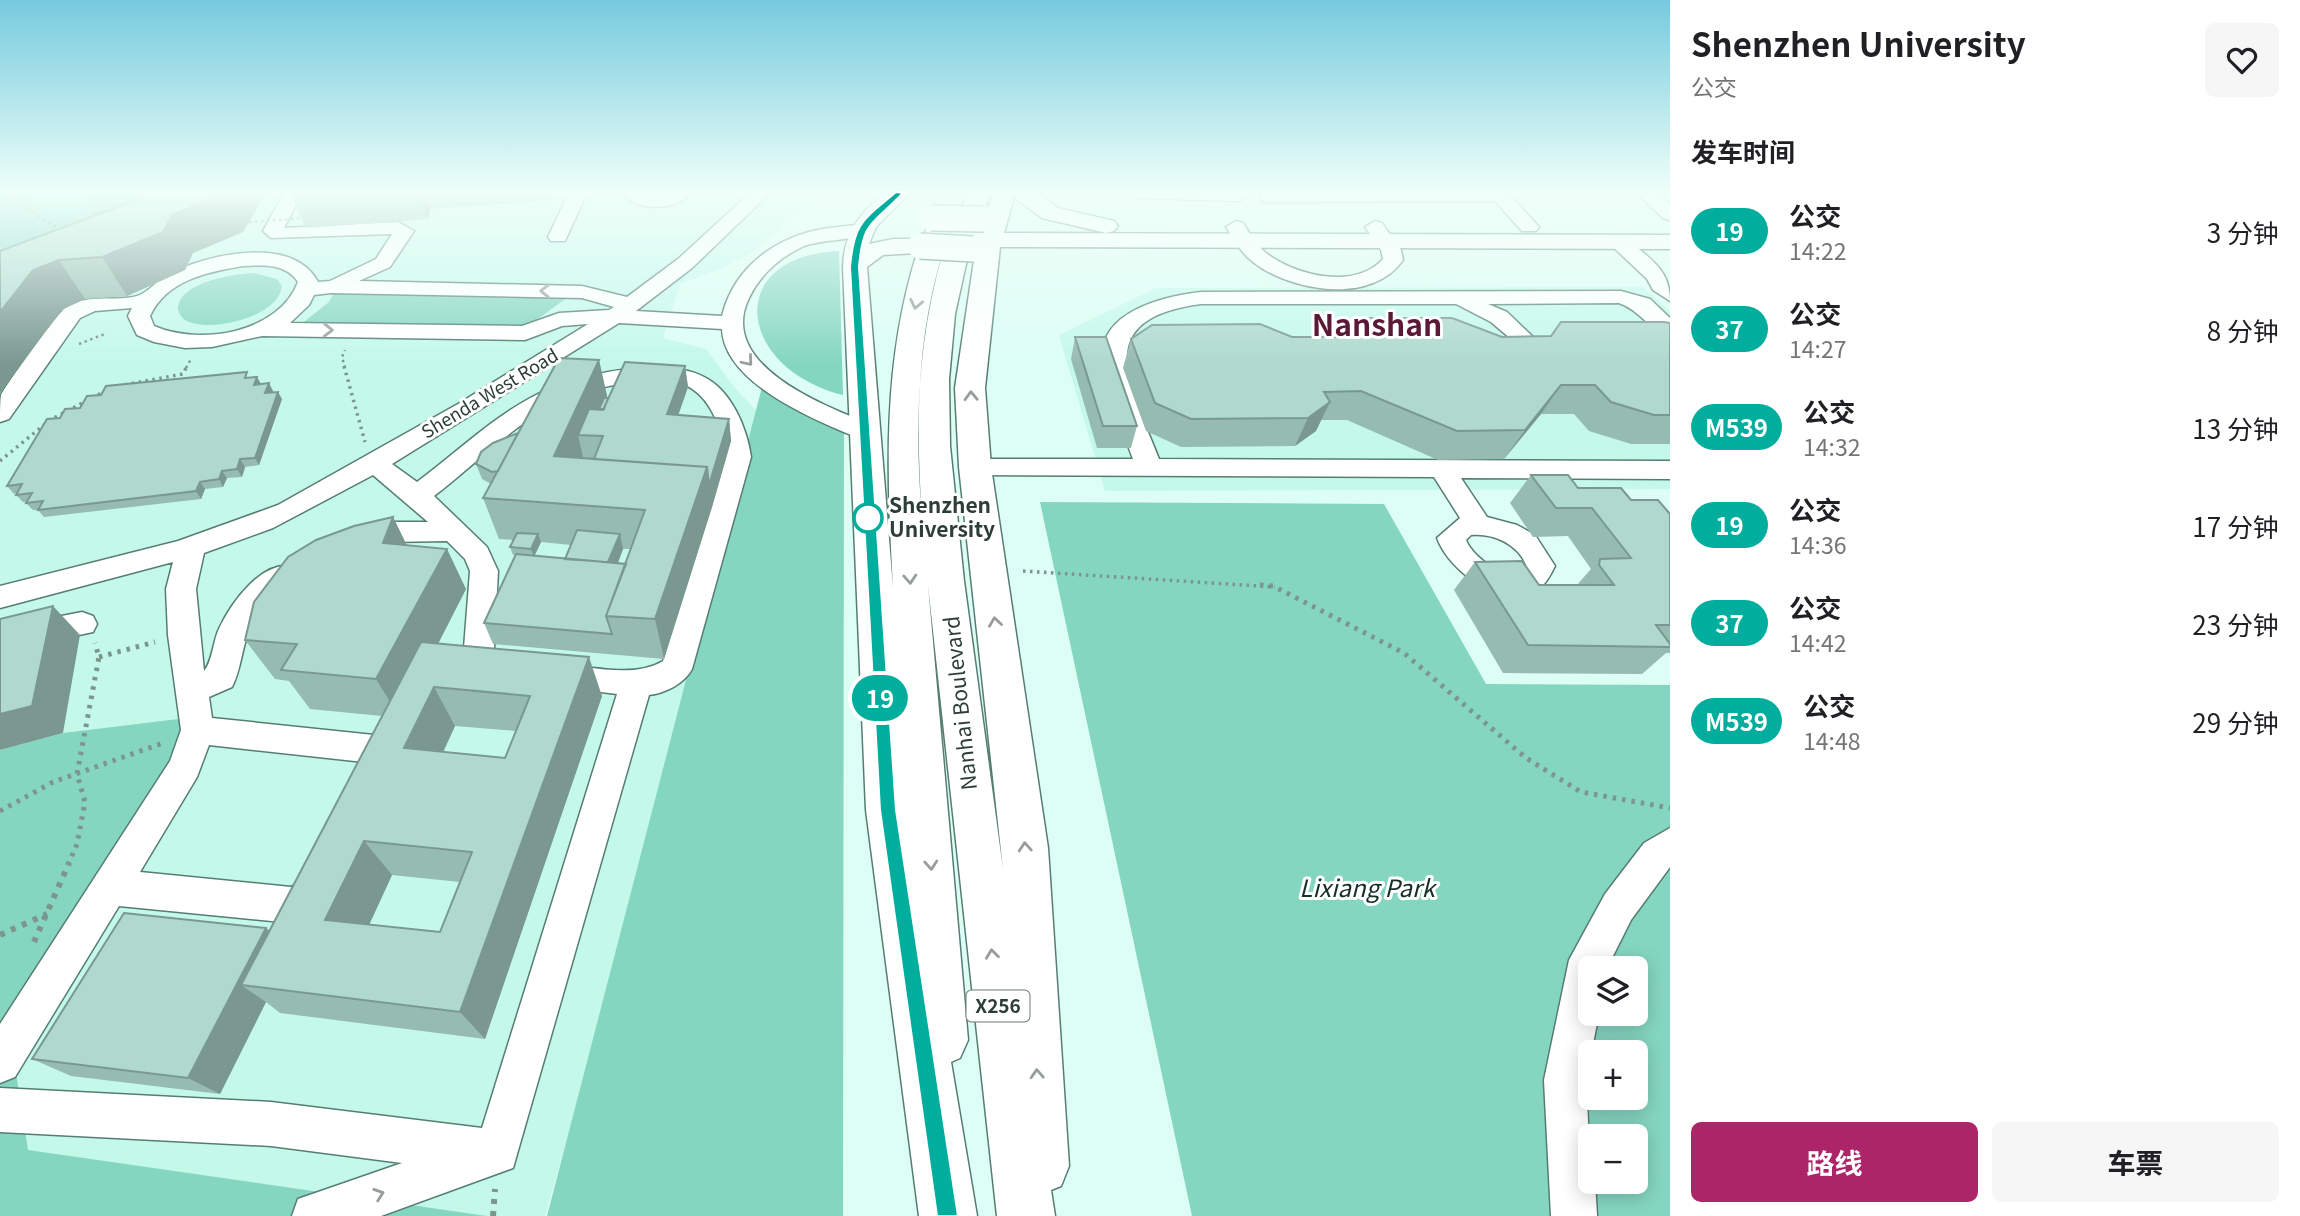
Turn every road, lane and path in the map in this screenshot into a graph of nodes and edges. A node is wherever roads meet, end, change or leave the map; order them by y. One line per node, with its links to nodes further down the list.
1 (857, 249): 5 (main road); 39 (main road)
2 (392, 250): 14 (street)
3 (697, 250): 22 (street, Shenda West Road)
4 (784, 250): 23 (street)
5 (878, 250)
6 (931, 250): 72 (main road, Nanhai Boulevard / X256, one-way to 72)
7 (957, 250): 73 (main road, Nanhai Boulevard / X256, one-way to 7)
8 (983, 250): 30 (main road)
9 (1054, 250): 30 (main road)
10 (1253, 250): 16 (street)
11 (1389, 250): 16 (street)
12 (1628, 250): 13 (street)
13 (1664, 279): 17 (street)
14 (331, 287): 15 (street); 18 (street, one-way to 14)
15 (308, 290): 21 (street); 26 (street)
16 (1350, 290): 19 (street); 20 (street)
17 (1670, 295)
18 (590, 296): 22 (street); 24 (street)
19 (1456, 297): 27 (street); 28 (street)
20 (1263, 298): 25 (street); 33 (street)
21 (147, 300): 26 (street); 38 (street)
22 (622, 311): 23 (street); 24 (street); 41 (street, Shenda West Road)
23 (733, 315): 39 (street, one-way to 39)
24 (559, 320): 26 (street, one-way to 24)
25 (1246, 322)
26 (259, 329)
27 (1670, 330)
28 (1522, 337): 29 (street); 35 (street)
29 (1549, 337)
30 (973, 338): 42 (main road, one-way to 30)
31 (1643, 338): 32 (street)
32 (1670, 338)
33 (1116, 342): 34 (street); 43 (street)
34 (1144, 342)
35 (1470, 355)
36 (342, 357): 41 (path)
37 (192, 359): 40 (path)
38 (0, 414)
39 (864, 431): 71 (main road)
40 (0, 461)
41 (374, 463): 46 (street); 49 (street, Shenda West Road)
42 (975, 467): 43 (street); 74 (main road, one-way to 42)
43 (1149, 468): 44 (street)
44 (1441, 469): 45 (street); 47 (street)
45 (1670, 470)
46 (416, 495): 48 (street); 56 (street)
47 (1478, 525)
48 (449, 531): 56 (street); 57 (street)
49 (191, 547): 51 (street, Shenda West Road); 53 (street)
50 (1023, 570): 61 (path)
51 (0, 597)
52 (82, 624): 54 (street); 55 (path)
53 (183, 635): 55 (path); 57 (street)
54 (0, 640)
55 (99, 657): 59 (path)
56 (636, 683): 69 (street)
57 (191, 690): 58 (street)
58 (198, 730): 59 (path); 60 (street); 65 (street)
59 (77, 774): 62 (path); 66 (path)
60 (368, 808)
61 (1670, 808)
62 (0, 811)
63 (1670, 845): 75 (street)
64 (336, 865): 65 (street)
65 (112, 887): 67 (street)
66 (33, 945)
67 (0, 1062)
68 (0, 1110): 69 (street)
69 (497, 1152): 70 (street, one-way to 69)
70 (315, 1216)
71 (947, 1216)
72 (954, 1216)
73 (1026, 1216)
74 (1044, 1216)
75 (1574, 1216)

